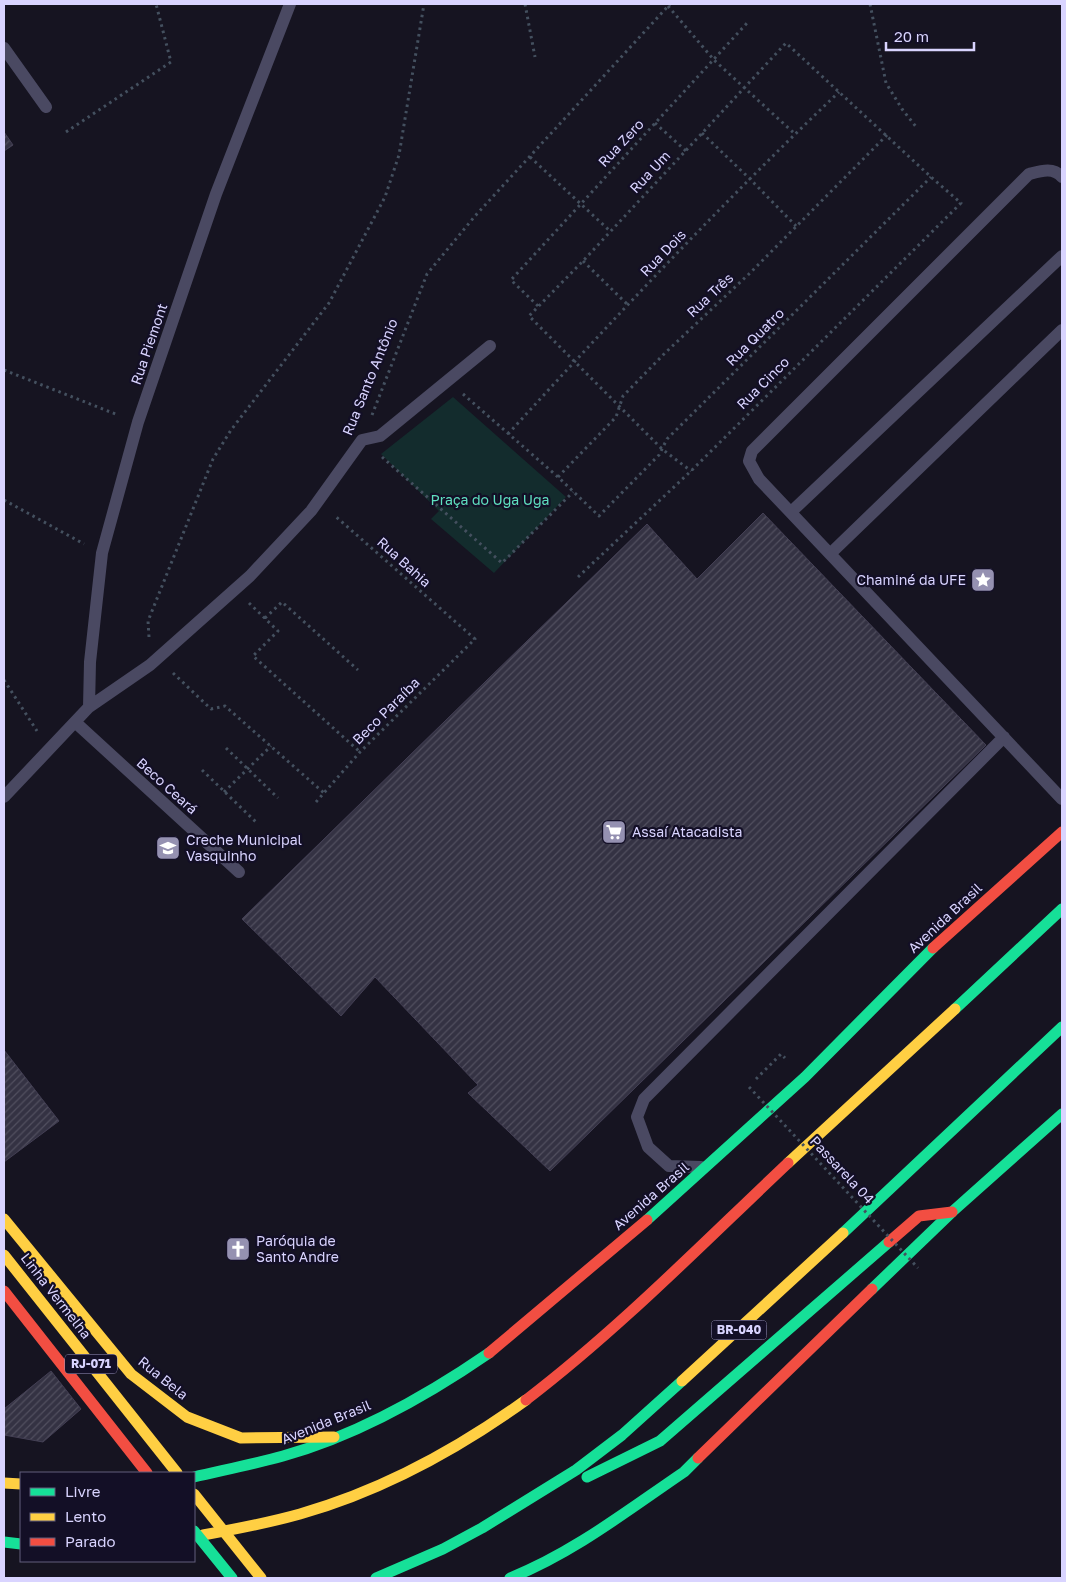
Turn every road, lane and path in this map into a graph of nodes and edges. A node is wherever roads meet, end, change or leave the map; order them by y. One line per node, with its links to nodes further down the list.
1 (156, 4): 16 (path)
2 (290, 4): 38 (lane, Rua Piemont)
3 (424, 4): 52 (path)
4 (525, 4): 9 (path)
5 (870, 4): 15 (path)
6 (669, 5): 10 (path); 21 (path, Rua Santo Antônio)
7 (748, 22): 10 (path, Rua Zero)
8 (4, 48): 13 (lane)
9 (535, 57)
10 (714, 60): 11 (path); 14 (path, Rua Zero)
11 (744, 87): 12 (path, Rua Um); 17 (path, Rua Um); 18 (path)
12 (839, 92): 18 (path, Rua Dois); 19 (path)
13 (46, 107)
14 (655, 123): 20 (path); 25 (path, Rua Zero)
15 (917, 128)
16 (66, 132)
17 (702, 133): 20 (path, Rua Um); 24 (path)
18 (795, 134): 24 (path, Rua Dois)
19 (887, 135): 22 (path); 26 (path, Rua Três)
20 (686, 151): 27 (path, Rua Um)
21 (530, 157): 25 (path); 40 (path, Rua Santo Antônio)
22 (932, 177): 41 (path, Rua Quatro); 42 (path, Rua Cinco)
23 (1062, 177): 47 (lane)
24 (750, 179): 26 (path); 30 (path, Rua Dois)
25 (581, 204): 27 (path); 31 (path, Rua Zero)
26 (796, 226): 37 (path, Rua Três)
27 (610, 231): 29 (path, Rua Um)
28 (1062, 256): 47 (lane)
29 (583, 261): 30 (path); 31 (path, Rua Um)
30 (628, 305): 34 (path, Rua Dois)
31 (538, 306): 34 (path, Rua Um)
32 (1062, 330): 49 (lane)
33 (490, 346): 36 (lane)
34 (574, 361): 37 (path); 39 (path, Rua Dois)
35 (4, 370): 38 (path)
36 (448, 380): 39 (path); 40 (lane)
37 (620, 405): 41 (path); 43 (path, Rua Três)
38 (138, 422): 48 (lane, Rua Piemont)
39 (508, 434): 43 (path)
40 (362, 440): 44 (path); 46 (lane, Rua Santo Antônio)
41 (662, 449): 42 (path); 44 (path, Rua Quatro)
42 (691, 471): 50 (path, Rua Cinco)
43 (558, 477): 44 (path)
44 (573, 492)
45 (4, 500): 48 (path)
46 (319, 501): 51 (path, Rua Bahia); 52 (lane, Rua Santo Antônio)
47 (790, 512): 49 (lane)
48 (102, 553): 55 (lane, Rua Piemont)
49 (830, 554): 57 (lane)
50 (578, 577)
51 (474, 639): 61 (path, Beco Paraíba)
52 (154, 662): 55 (lane, Rua Santo Antônio); 58 (path)
53 (358, 670): 61 (path)
54 (4, 680): 60 (path)
55 (89, 707): 56 (lane, Rua Santo Antônio)
56 (75, 722): 60 (lane, Rua Santo Antônio); 72 (lane, Beco Ceará)
57 (1004, 737): 68 (lane); 77 (lane)
58 (271, 746): 62 (path); 65 (path)
59 (226, 748): 62 (path)
60 (49, 750): 66 (lane, Rua Santo Antônio)
61 (360, 752): 65 (path, Beco Paraíba)
62 (248, 769): 64 (path); 67 (path)
63 (202, 770): 64 (path)
64 (224, 792): 70 (path)
65 (324, 793): 69 (path, Beco Paraíba)
66 (4, 797)
67 (278, 798)
68 (1062, 798)
69 (316, 802)
70 (257, 823)
71 (1062, 832): 77 (main road, Avenida Brasil)
72 (239, 872)
73 (1062, 909): 92 (main road)
74 (1062, 1027): 90 (main road, BR-040)
75 (781, 1054): 81 (path, Passarela 04, bridge)
76 (1062, 1114): 78 (main road)
77 (706, 1167): 83 (main road, Avenida Brasil)
78 (952, 1212): 90 (main road); 98 (main road)
79 (4, 1219): 83 (main road, Rua Bela)
80 (4, 1255): 85 (main road, Linha Vermelha / RJ-071)
81 (918, 1268)
82 (4, 1291): 84 (main road, RJ-071)
83 (338, 1437): 86 (main road, Avenida Brasil)
84 (146, 1472)
85 (176, 1472)
86 (195, 1477)
87 (4, 1483): 88 (main road)
88 (20, 1484)
89 (195, 1495): 96 (main road, bridge)
90 (482, 1528): 97 (main road, BR-040)
91 (195, 1532): 95 (main road, bridge)
92 (195, 1536)
93 (4, 1542): 94 (main road)
94 (20, 1544)
95 (232, 1578)
96 (261, 1578)
97 (376, 1578)
98 (510, 1578)

